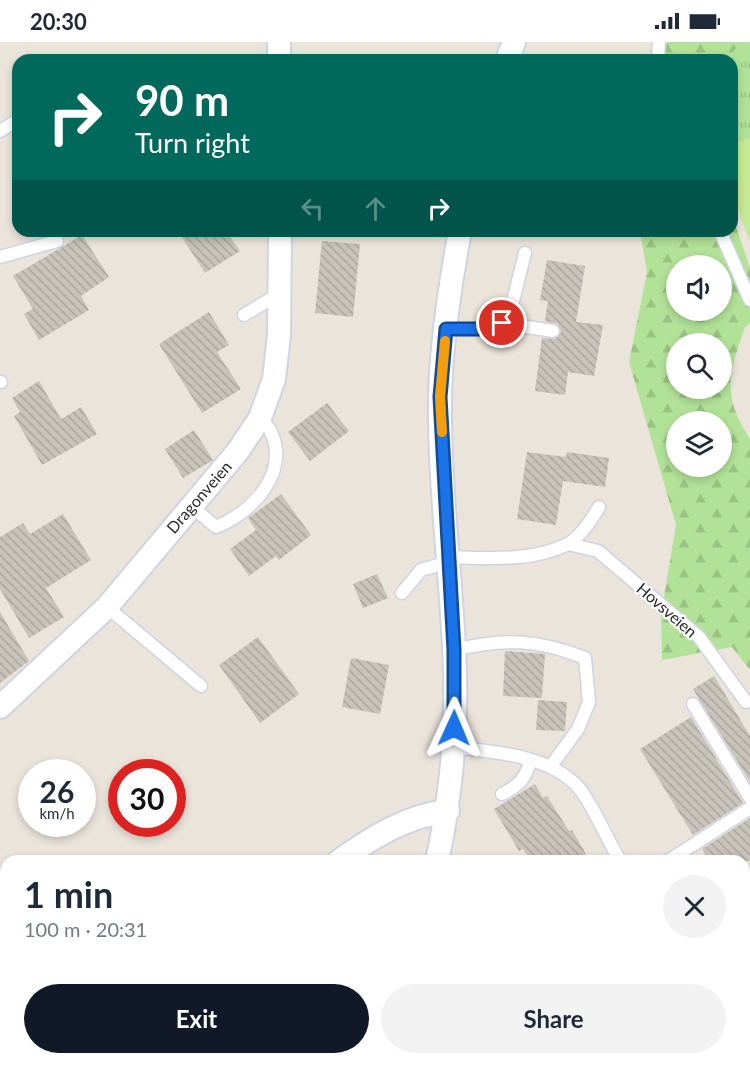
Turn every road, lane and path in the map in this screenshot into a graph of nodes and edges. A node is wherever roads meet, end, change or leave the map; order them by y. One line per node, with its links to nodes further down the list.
1 (280, 237): 7 (street, Dragonveien)
2 (459, 237): 11 (street)
3 (723, 237): 8 (lane)
4 (57, 241): 6 (lane)
5 (525, 253): 10 (lane)
6 (0, 257)
7 (279, 294): 9 (lane); 13 (street, Dragonveien)
8 (750, 300)
9 (244, 315)
10 (502, 323): 11 (lane); 12 (lane)
11 (446, 329): 17 (street)
12 (554, 332)
13 (260, 418): 14 (street, Dragonveien); 14 (lane)
14 (190, 505): 19 (street, Dragonveien)
15 (598, 507): 16 (lane)
16 (568, 544): 17 (lane); 22 (lane, Hovsveien)
17 (448, 559): 18 (lane); 20 (street)
18 (402, 593)
19 (107, 607): 21 (lane); 24 (street, Dragonveien)
20 (454, 650): 25 (street); 27 (lane)
21 (201, 686)
22 (746, 702)
23 (693, 704): 29 (lane)
24 (0, 707)
25 (453, 747): 26 (lane); 31 (street)
26 (530, 761): 27 (lane); 28 (lane)
27 (550, 767): 34 (lane)
28 (502, 794)
29 (750, 798)
30 (750, 808): 35 (lane)
31 (448, 812): 32 (street); 33 (street)
32 (348, 855)
33 (438, 855)
34 (617, 855)
35 (677, 855)

